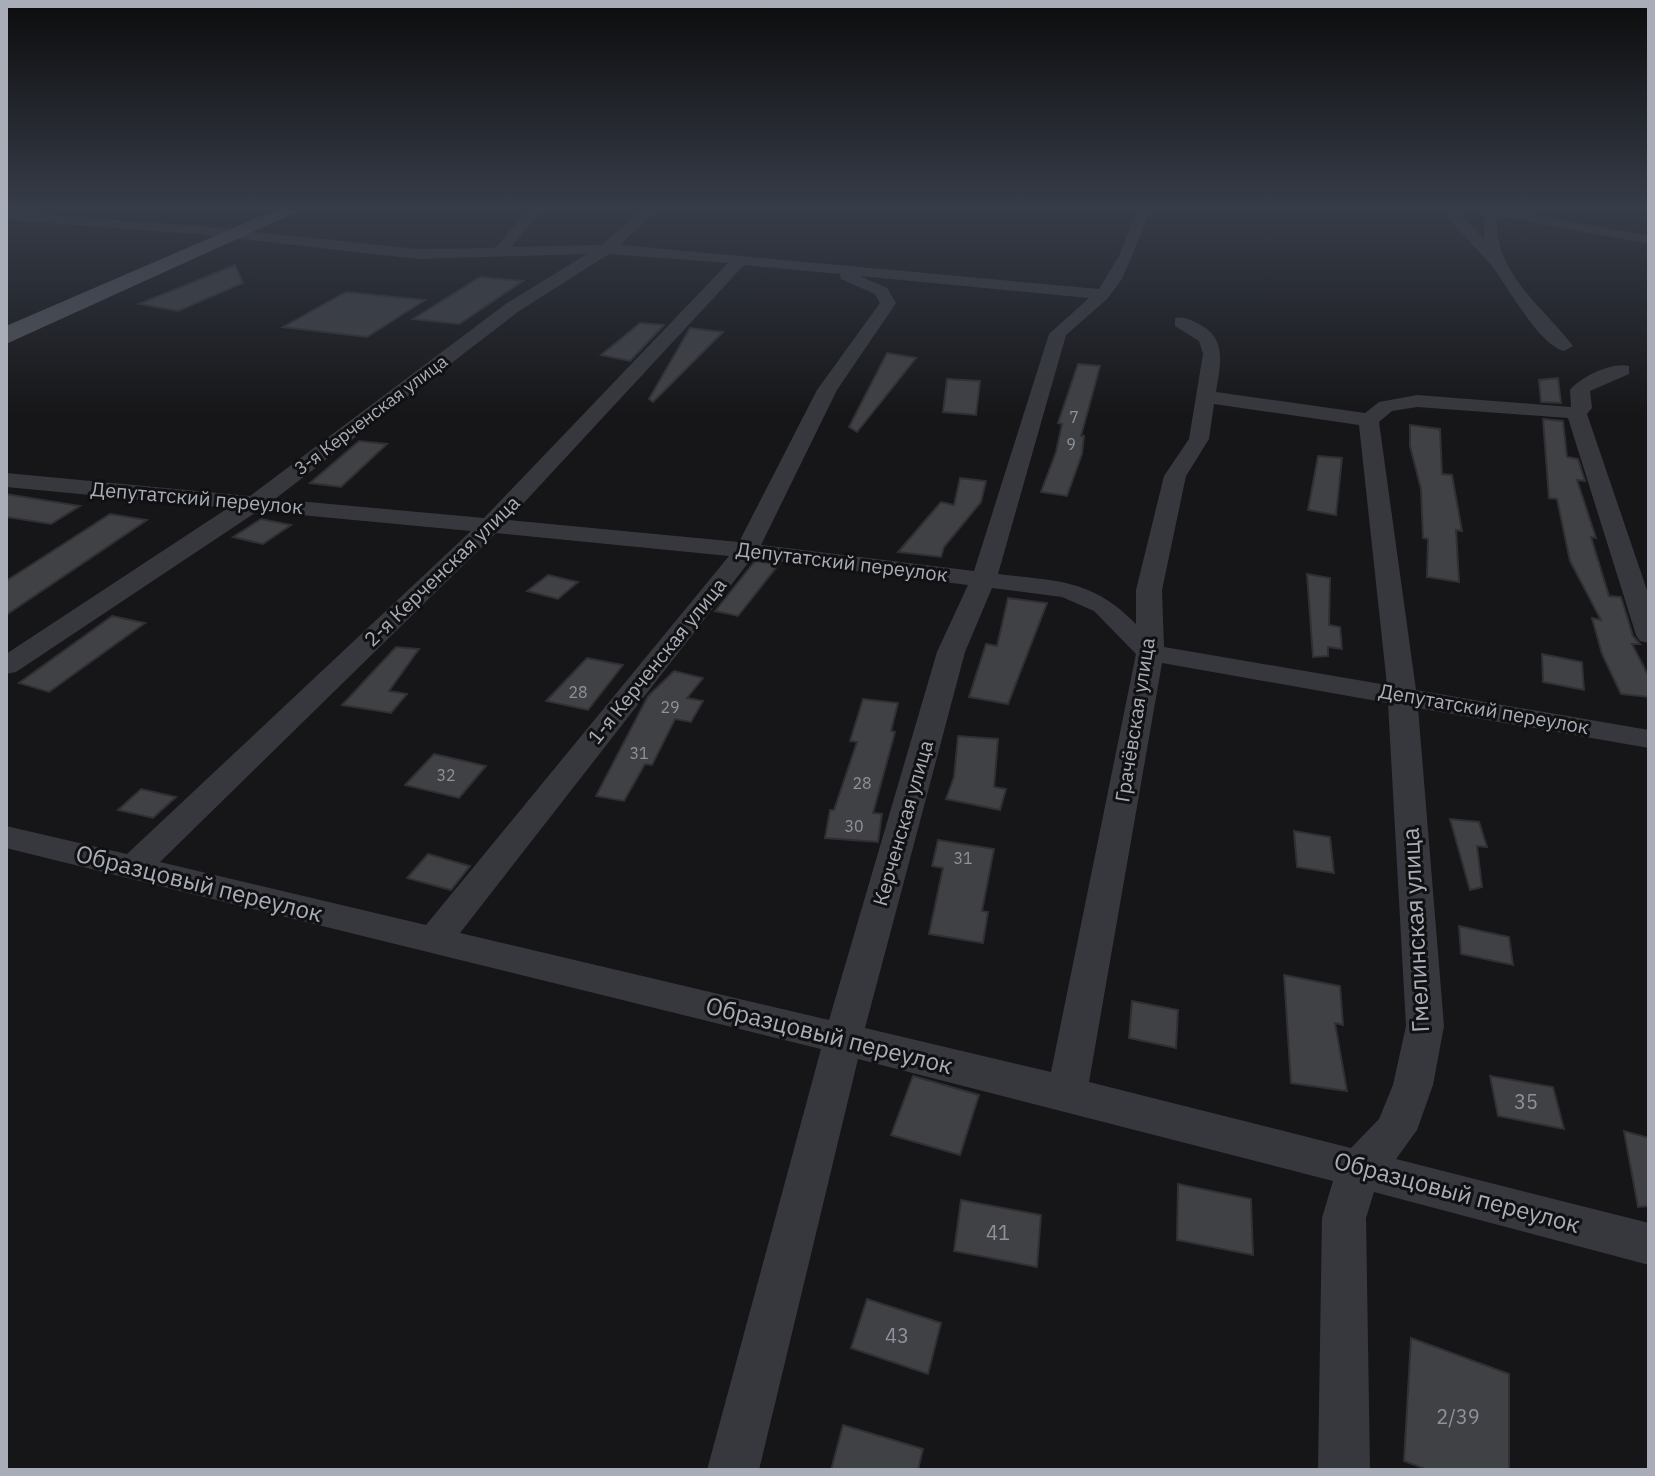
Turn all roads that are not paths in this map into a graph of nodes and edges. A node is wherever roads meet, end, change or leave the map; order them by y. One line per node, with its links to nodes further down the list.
1 (135, 279): 10 (main road)
2 (558, 279): 17 (street, 3-я Керченская улица)
3 (722, 279): 18 (street, 2-я Керченская улица)
4 (854, 279): 19 (street, 1-я Керченская улица)
5 (948, 279): 8 (street)
6 (1111, 279): 8 (street, Керченская улица)
7 (1510, 279): 11 (street)
8 (1103, 294): 20 (street, Керченская улица)
9 (1181, 322): 13 (street, Грачёвская улица)
10 (6, 336)
11 (1564, 346)
12 (1622, 370): 14 (street)
13 (1203, 396): 15 (street); 22 (street, Грачёвская улица)
14 (1576, 413): 15 (street); 21 (street)
15 (1369, 420): 24 (street, Гмелинская улица)
16 (6, 480): 17 (street, Депутатский переулок)
17 (255, 503): 18 (street, Депутатский переулок); 23 (street, 3-я Керченская улица)
18 (492, 524): 19 (street, Депутатский переулок); 27 (street, 2-я Керченская улица)
19 (746, 550): 20 (street, Депутатский переулок); 28 (street, 1-я Керченская улица)
20 (983, 581): 22 (street, Депутатский переулок); 29 (street, Керченская улица)
21 (1649, 635)
22 (1150, 653): 24 (street, Депутатский переулок); 30 (street, Грачёвская улица)
23 (6, 666)
24 (1402, 694): 25 (street, Депутатский переулок); 31 (street, Гмелинская улица)
25 (1649, 739)
26 (6, 837): 27 (street, Образцовый переулок)
27 (133, 868): 28 (street, Образцовый переулок)
28 (433, 941): 29 (street, Образцовый переулок)
29 (843, 1039): 30 (street, Образцовый переулок); 33 (street, Керченская улица)
30 (1067, 1093): 31 (street, Образцовый переулок)
31 (1359, 1168): 32 (street, Образцовый переулок); 34 (street, Гмелинская улица)
32 (1649, 1244)
33 (733, 1470)
34 (1344, 1470)

